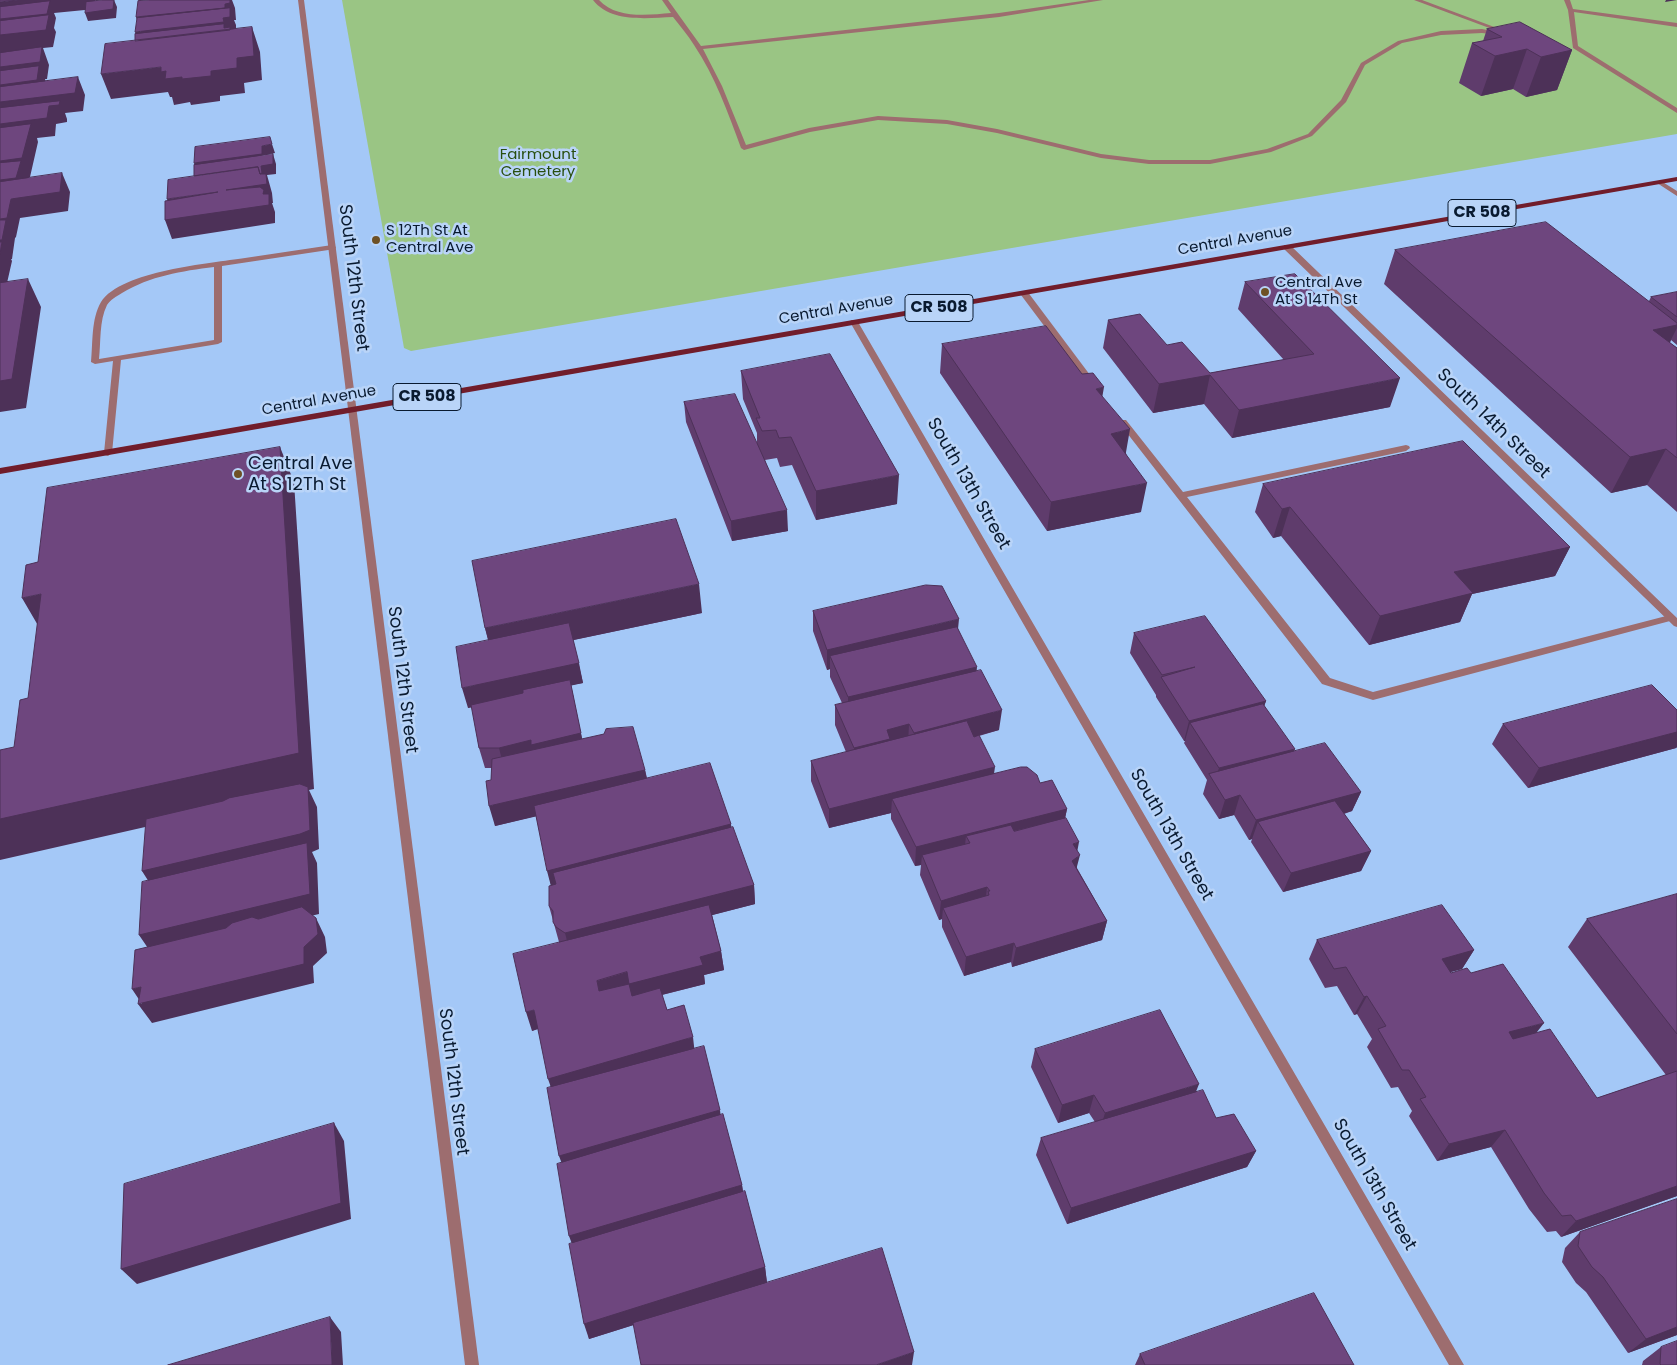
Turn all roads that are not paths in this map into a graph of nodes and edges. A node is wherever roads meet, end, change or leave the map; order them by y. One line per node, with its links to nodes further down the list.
1 (301, 0): 17 (street, South 12th Street)
2 (596, 0): 8 (street)
3 (665, 0): 8 (street)
4 (1100, 0): 12 (street)
5 (1417, 0): 12 (street)
6 (1567, 0): 7 (street)
7 (1571, 10): 9 (street); 11 (street)
8 (673, 16): 12 (street)
9 (1677, 25)
10 (1565, 46): 11 (street)
11 (1575, 47): 13 (street)
12 (700, 48)
13 (1677, 111)
14 (1677, 179): 15 (main road, Central Avenue / CR 508)
15 (1659, 182): 16 (street); 18 (main road, Central Avenue / CR 508)
16 (1677, 194)
17 (332, 247): 19 (street); 24 (street, South 12th Street)
18 (1287, 247): 20 (main road, Central Avenue / CR 508); 30 (street, South 14th Street)
19 (218, 264): 22 (street); 22 (street)
20 (1024, 293): 21 (main road, Central Avenue / CR 508); 23 (street)
21 (854, 322): 24 (main road, Central Avenue / CR 508); 32 (street, South 13th Street)
22 (117, 358): 27 (street)
23 (1098, 390)
24 (353, 410): 27 (main road, Central Avenue / CR 508); 31 (street, South 12th Street)
25 (1115, 412): 29 (street)
26 (1406, 448): 29 (street)
27 (108, 453): 28 (main road, Central Avenue / CR 508)
28 (0, 471)
29 (1181, 495): 30 (street)
30 (1674, 621)
31 (472, 1365)
32 (1458, 1365)

